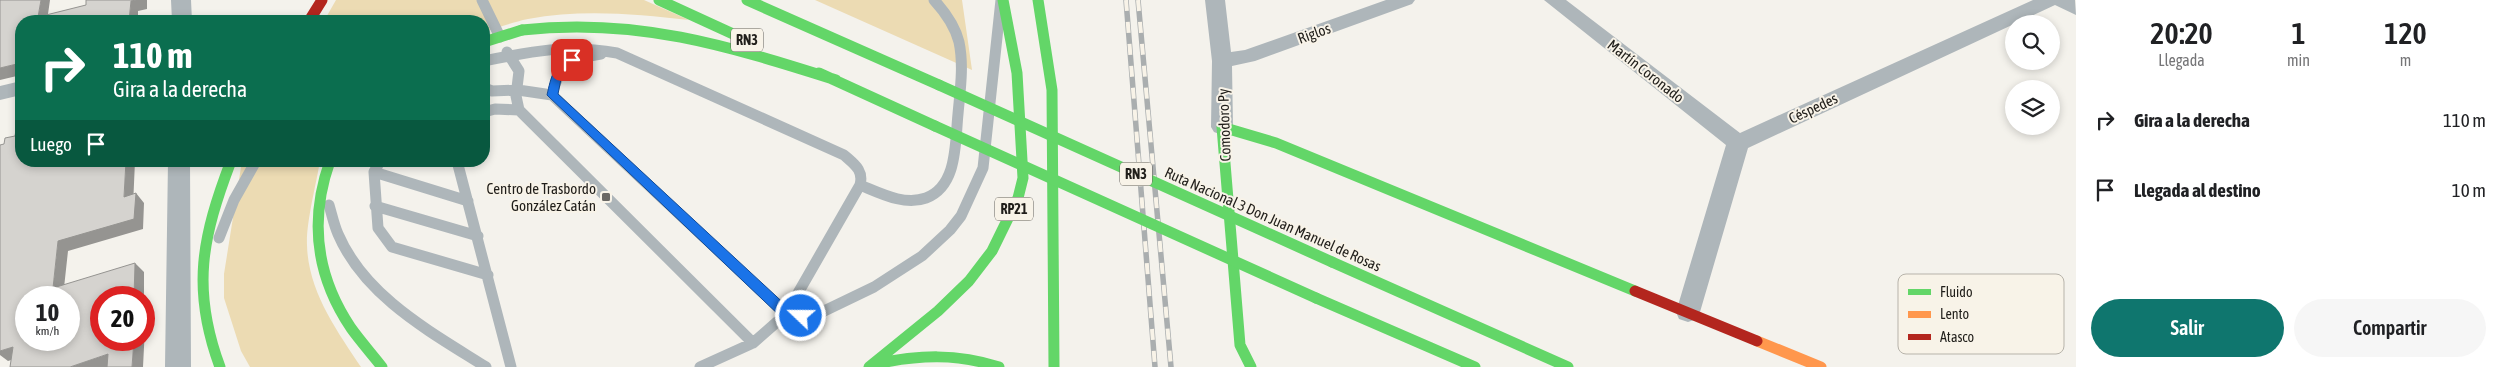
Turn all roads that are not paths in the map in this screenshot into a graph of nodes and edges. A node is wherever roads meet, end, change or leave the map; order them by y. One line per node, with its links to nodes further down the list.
1 (181, 0): 16 (street)
2 (322, 0): 17 (main road)
3 (482, 0): 18 (lane)
4 (659, 0): 26 (main road, RN3)
5 (747, 0): 20 (main road, RN3)
6 (770, 0): 20 (main road)
7 (934, 0): 44 (lane)
8 (1002, 0): 51 (lane); 53 (main road, RP21)
9 (1038, 0): 61 (main road, RP21)
10 (1215, 0): 25 (street, Comodoro Py)
11 (1405, 0): 25 (street, Riglos)
12 (1554, 0): 35 (street, Martín Coronado)
13 (2049, 0): 35 (street, Céspedes)
14 (2061, 0): 15 (street)
15 (2076, 8)
16 (182, 15)
17 (313, 15)
18 (490, 15)
19 (490, 16): 23 (lane)
20 (825, 33): 64 (main road, Ruta Nacional 3 Don Juan Manuel de Rosas / RN3, bridge)
21 (490, 40): 26 (main road, bridge)
22 (617, 53): 23 (lane); 31 (lane); 44 (lane)
23 (510, 56): 24 (lane); 29 (lane)
24 (490, 60)
25 (1222, 61): 34 (street, Comodoro Py)
26 (836, 80): 63 (main road, RN3, bridge)
27 (15, 89): 30 (street)
28 (490, 90): 29 (lane)
29 (518, 90): 31 (lane); 33 (lane)
30 (0, 93)
31 (552, 95): 51 (lane)
32 (490, 110): 33 (lane)
33 (519, 110): 52 (lane)
34 (1222, 128): 50 (main road); 62 (main road, Comodoro Py)
35 (1738, 143): 50 (street)
36 (179, 167): 54 (street)
37 (228, 167): 49 (main road)
38 (253, 167): 49 (lane)
39 (326, 167): 43 (main road)
40 (377, 167): 42 (lane)
41 (459, 167): 45 (lane)
42 (374, 172): 45 (lane); 46 (lane)
43 (323, 173): 56 (main road); 57 (lane)
44 (860, 185): 51 (lane)
45 (468, 201): 47 (lane)
46 (375, 206): 47 (lane); 48 (lane)
47 (478, 236): 48 (lane)
48 (488, 275): 58 (lane)
49 (201, 302): 55 (main road)
50 (1688, 312): 65 (main road)
51 (786, 314): 52 (lane)
52 (753, 343): 59 (lane)
53 (872, 366): 60 (main road)
54 (178, 367)
55 (220, 367)
56 (382, 367)
57 (486, 367)
58 (511, 367)
59 (700, 367)
60 (998, 367)
61 (1054, 367)
62 (1251, 367)
63 (1475, 367)
64 (1568, 367)
65 (1821, 367)

